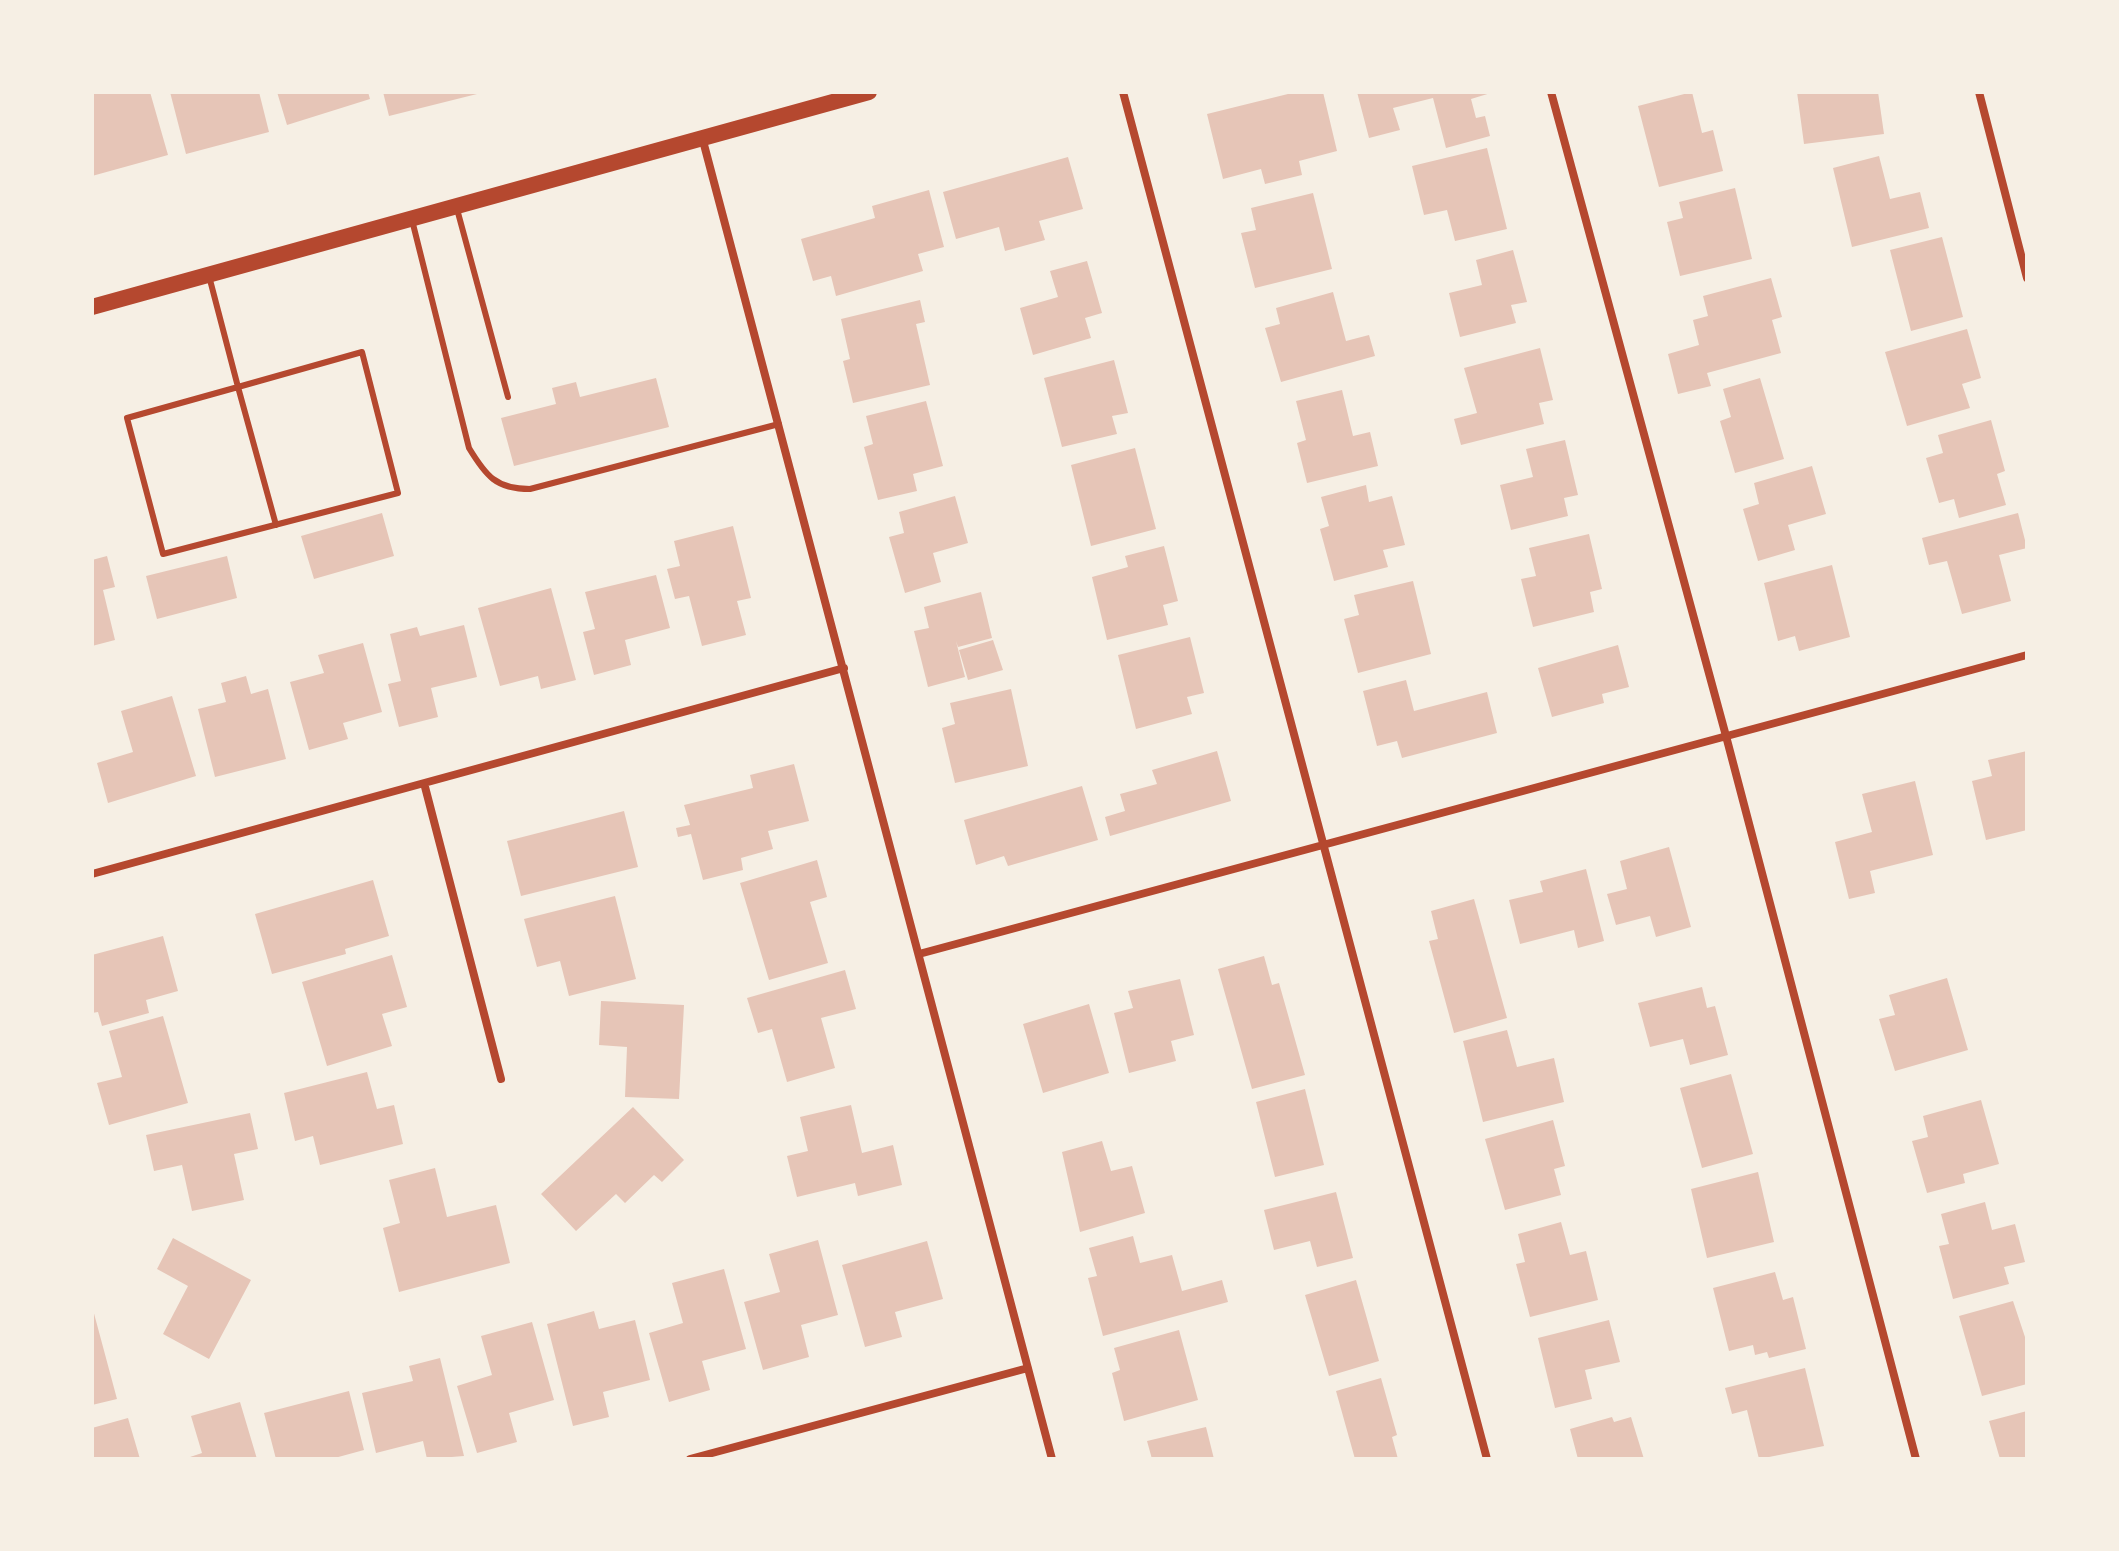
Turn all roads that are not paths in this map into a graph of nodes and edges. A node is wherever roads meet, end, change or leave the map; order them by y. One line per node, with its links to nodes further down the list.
1 (1123, 92): 19 (street)
2 (1551, 92): 17 (street)
3 (1979, 92): 9 (street)
4 (860, 93): 5 (main road)
5 (702, 137): 6 (main road); 13 (street)
6 (456, 205): 7 (main road); 12 (lane)
7 (411, 218): 8 (main road); 13 (lane)
8 (209, 276): 10 (main road); 11 (lane)
9 (2027, 278)
10 (92, 307)
11 (238, 387): 14 (lane); 14 (lane); 14 (lane)
12 (508, 397)
13 (779, 424): 16 (street)
14 (276, 525)
15 (2027, 655): 17 (street)
16 (844, 668): 18 (street); 21 (street)
17 (1726, 736): 19 (street); 27 (street)
18 (424, 783): 20 (street); 22 (street)
19 (1326, 845): 21 (street); 26 (street)
20 (92, 874)
21 (919, 954): 23 (street)
22 (501, 1079)
23 (1028, 1368): 24 (street); 25 (street)
24 (690, 1459)
25 (1052, 1459)
26 (1487, 1459)
27 (1916, 1459)

